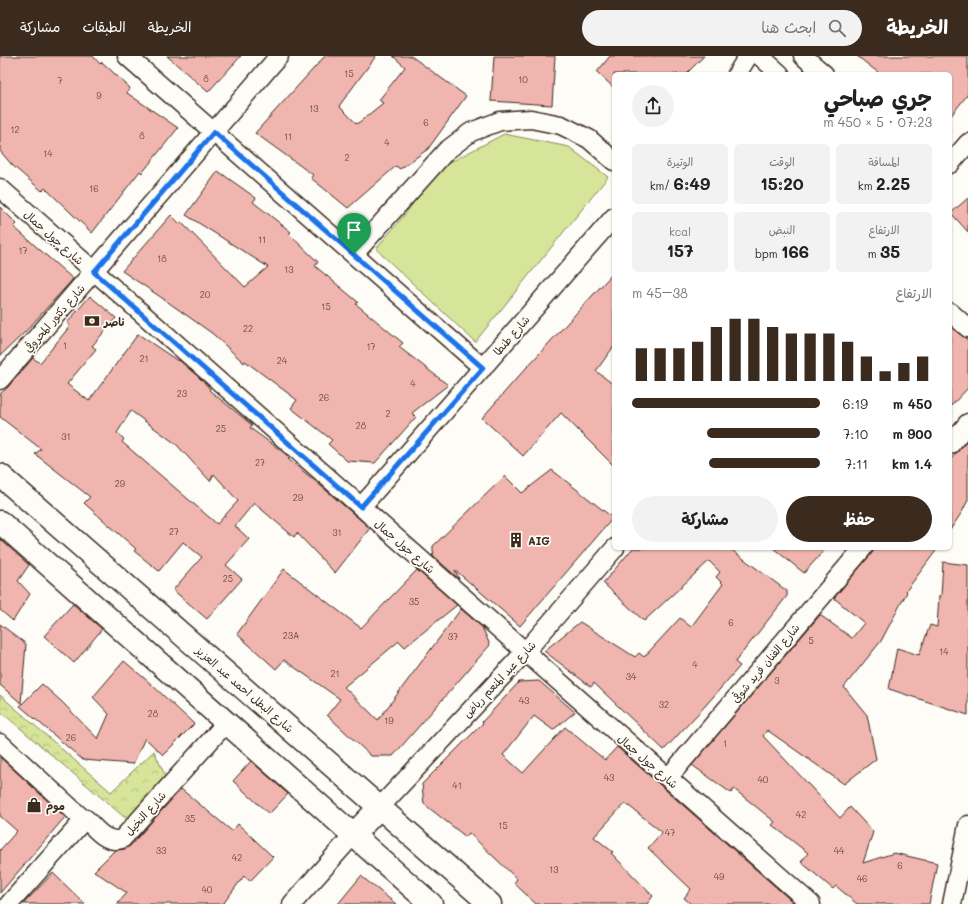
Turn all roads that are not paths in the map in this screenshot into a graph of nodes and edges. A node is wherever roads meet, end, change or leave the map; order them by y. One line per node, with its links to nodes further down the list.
1 (127, 56): 9 (street)
2 (279, 56): 9 (street, شارع دكتور المحروقي)
3 (748, 56): 6 (street)
4 (760, 56): 7 (street)
5 (803, 56): 8 (street)
6 (738, 72)
7 (778, 72)
8 (822, 72)
9 (214, 132): 15 (street); 16 (street, شارع دكتور المحروقي)
10 (968, 143): 12 (street)
11 (612, 159): 15 (street)
12 (952, 162)
13 (0, 188): 16 (street, شارع جول جمال)
14 (612, 219): 19 (street, شارع طنطا)
15 (354, 254): 19 (street)
16 (94, 272): 20 (street, شارع دكتور المحروقي); 24 (street, شارع جول جمال)
17 (952, 314): 18 (street)
18 (968, 328)
19 (483, 368): 24 (street, شارع طنطا)
20 (0, 380)
21 (968, 423): 22 (street)
22 (952, 443)
23 (0, 475): 32 (main road, شارع البطل احمد عبد العزيز)
24 (361, 507): 28 (street, شارع جول جمال)
25 (0, 522): 29 (main road)
26 (614, 550): 28 (street, شارع عبد المنعم رياض)
27 (861, 550): 31 (street, شارع الفنان فريد شوقى)
28 (525, 652): 31 (street, شارع جول جمال); 32 (street, شارع عبد المنعم رياض)
29 (226, 723): 33 (street, شارع النخيل); 35 (main road)
30 (0, 743): 33 (street)
31 (668, 778): 40 (street, شارع جول جمال)
32 (380, 807): 35 (main road); 39 (main road, شارع البطل احمد عبد العزيز)
33 (84, 820): 36 (street)
34 (968, 825): 41 (street)
35 (353, 835): 37 (street); 38 (main road)
36 (9, 904)
37 (292, 904)
38 (431, 904)
39 (490, 904)
40 (811, 904)
41 (952, 904)

